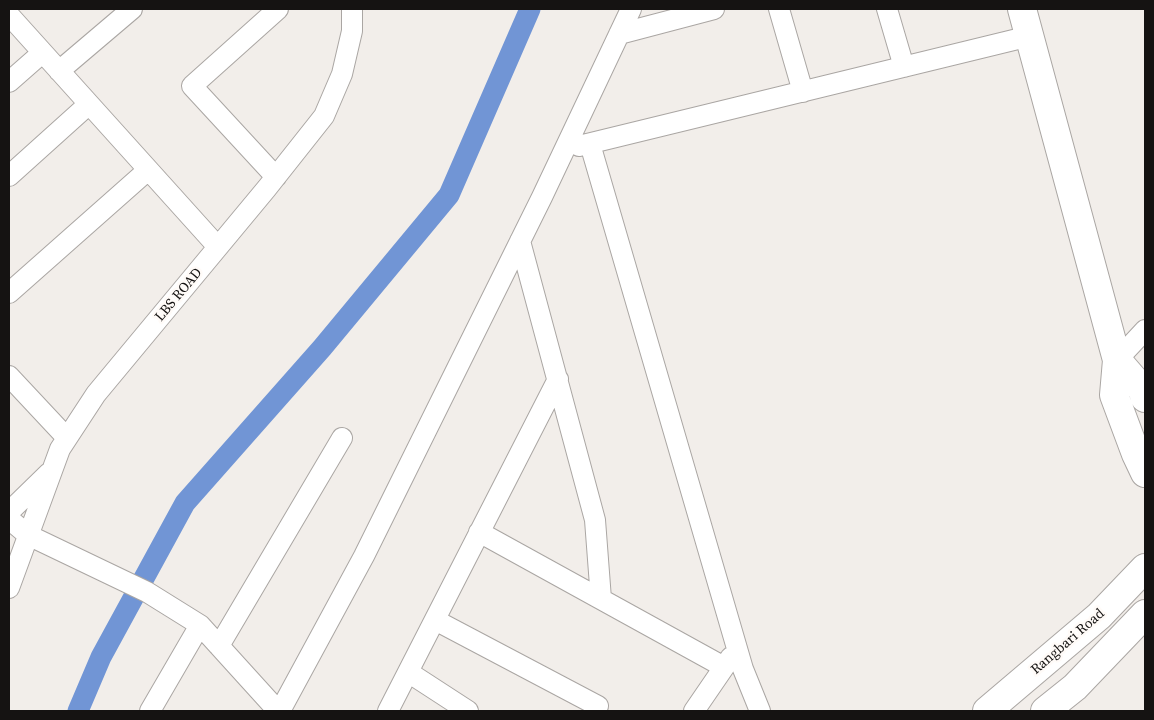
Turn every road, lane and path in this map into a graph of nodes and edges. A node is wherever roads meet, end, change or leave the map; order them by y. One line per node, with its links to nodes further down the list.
1 (132, 9): 14 (street)
2 (278, 9): 22 (street)
3 (352, 9): 22 (street, LBS ROAD)
4 (631, 9): 10 (street)
5 (714, 9): 10 (street)
6 (779, 9): 16 (street)
7 (887, 9): 13 (street)
8 (1022, 9): 11 (street)
9 (9, 15): 12 (street)
10 (619, 34): 19 (street)
11 (1030, 36): 13 (street); 27 (street)
12 (42, 53): 14 (street); 15 (street)
13 (904, 67): 16 (street)
14 (59, 71): 17 (street)
15 (9, 82)
16 (803, 92): 18 (street)
17 (90, 104): 20 (street); 21 (street)
18 (590, 144): 19 (street); 46 (street)
19 (564, 150): 23 (street)
20 (148, 170): 24 (street); 25 (street)
21 (9, 176)
22 (276, 178): 24 (street, LBS ROAD)
23 (520, 241): 29 (street); 49 (street)
24 (218, 247): 31 (street, LBS ROAD)
25 (9, 293)
26 (1145, 330): 27 (street)
27 (1117, 360): 30 (street); 34 (street)
28 (9, 376): 31 (street)
29 (558, 379): 37 (street); 41 (street)
30 (1145, 398)
31 (67, 438): 33 (street, LBS ROAD)
32 (342, 438): 45 (street)
33 (52, 470): 35 (street); 38 (street, LBS ROAD)
34 (1145, 473)
35 (9, 512)
36 (9, 519): 38 (street)
37 (479, 532): 41 (street); 43 (street)
38 (28, 535): 40 (street, LBS ROAD); 44 (street)
39 (1145, 568): 56 (street, Rangbari Road)
40 (9, 588)
41 (602, 599): 47 (street)
42 (1145, 614): 57 (street)
43 (435, 620): 48 (street); 53 (street)
44 (200, 624): 45 (street); 50 (street)
45 (219, 646): 49 (street)
46 (737, 647): 47 (street); 55 (street)
47 (724, 666): 54 (street)
48 (408, 672): 51 (street); 52 (street)
49 (275, 710)
50 (150, 711)
51 (388, 711)
52 (468, 711)
53 (595, 711)
54 (694, 711)
55 (760, 711)
56 (987, 711)
57 (1046, 711)

